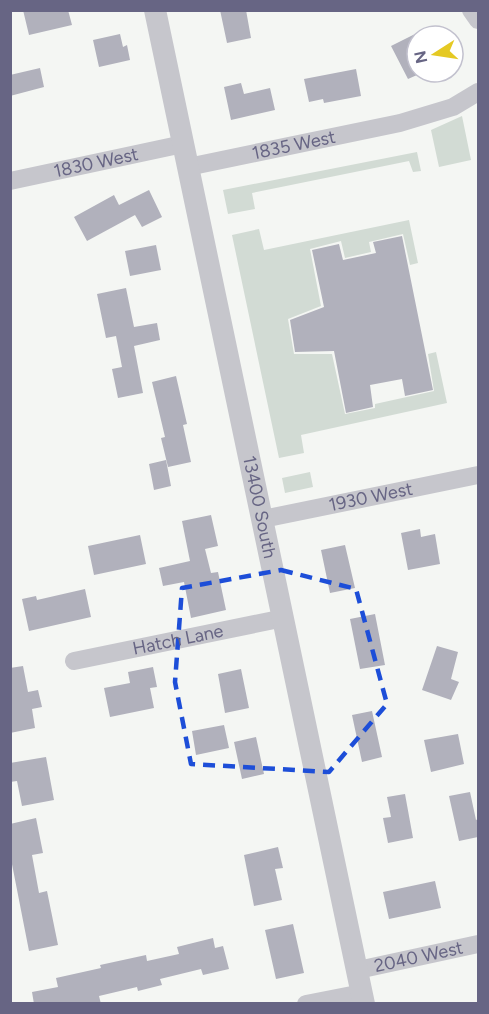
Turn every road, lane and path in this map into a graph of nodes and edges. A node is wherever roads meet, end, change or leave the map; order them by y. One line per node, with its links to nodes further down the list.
1 (155, 10): 5 (street, 13400 South)
2 (471, 10): 3 (street)
3 (478, 20)
4 (478, 92): 6 (street, 1835 West)
5 (183, 144): 6 (street, 13400 South); 7 (street, 1830 West)
6 (188, 167): 9 (street, 13400 South)
7 (10, 181)
8 (478, 475): 9 (street, 1930 West)
9 (263, 519): 10 (street, 13400 South)
10 (284, 618): 11 (street, Hatch Lane); 13 (street, 13400 South)
11 (74, 661)
12 (478, 944): 13 (street, 2040 West)
13 (358, 970): 14 (street, 13400 South)
14 (363, 998): 15 (street)
15 (306, 1004)

